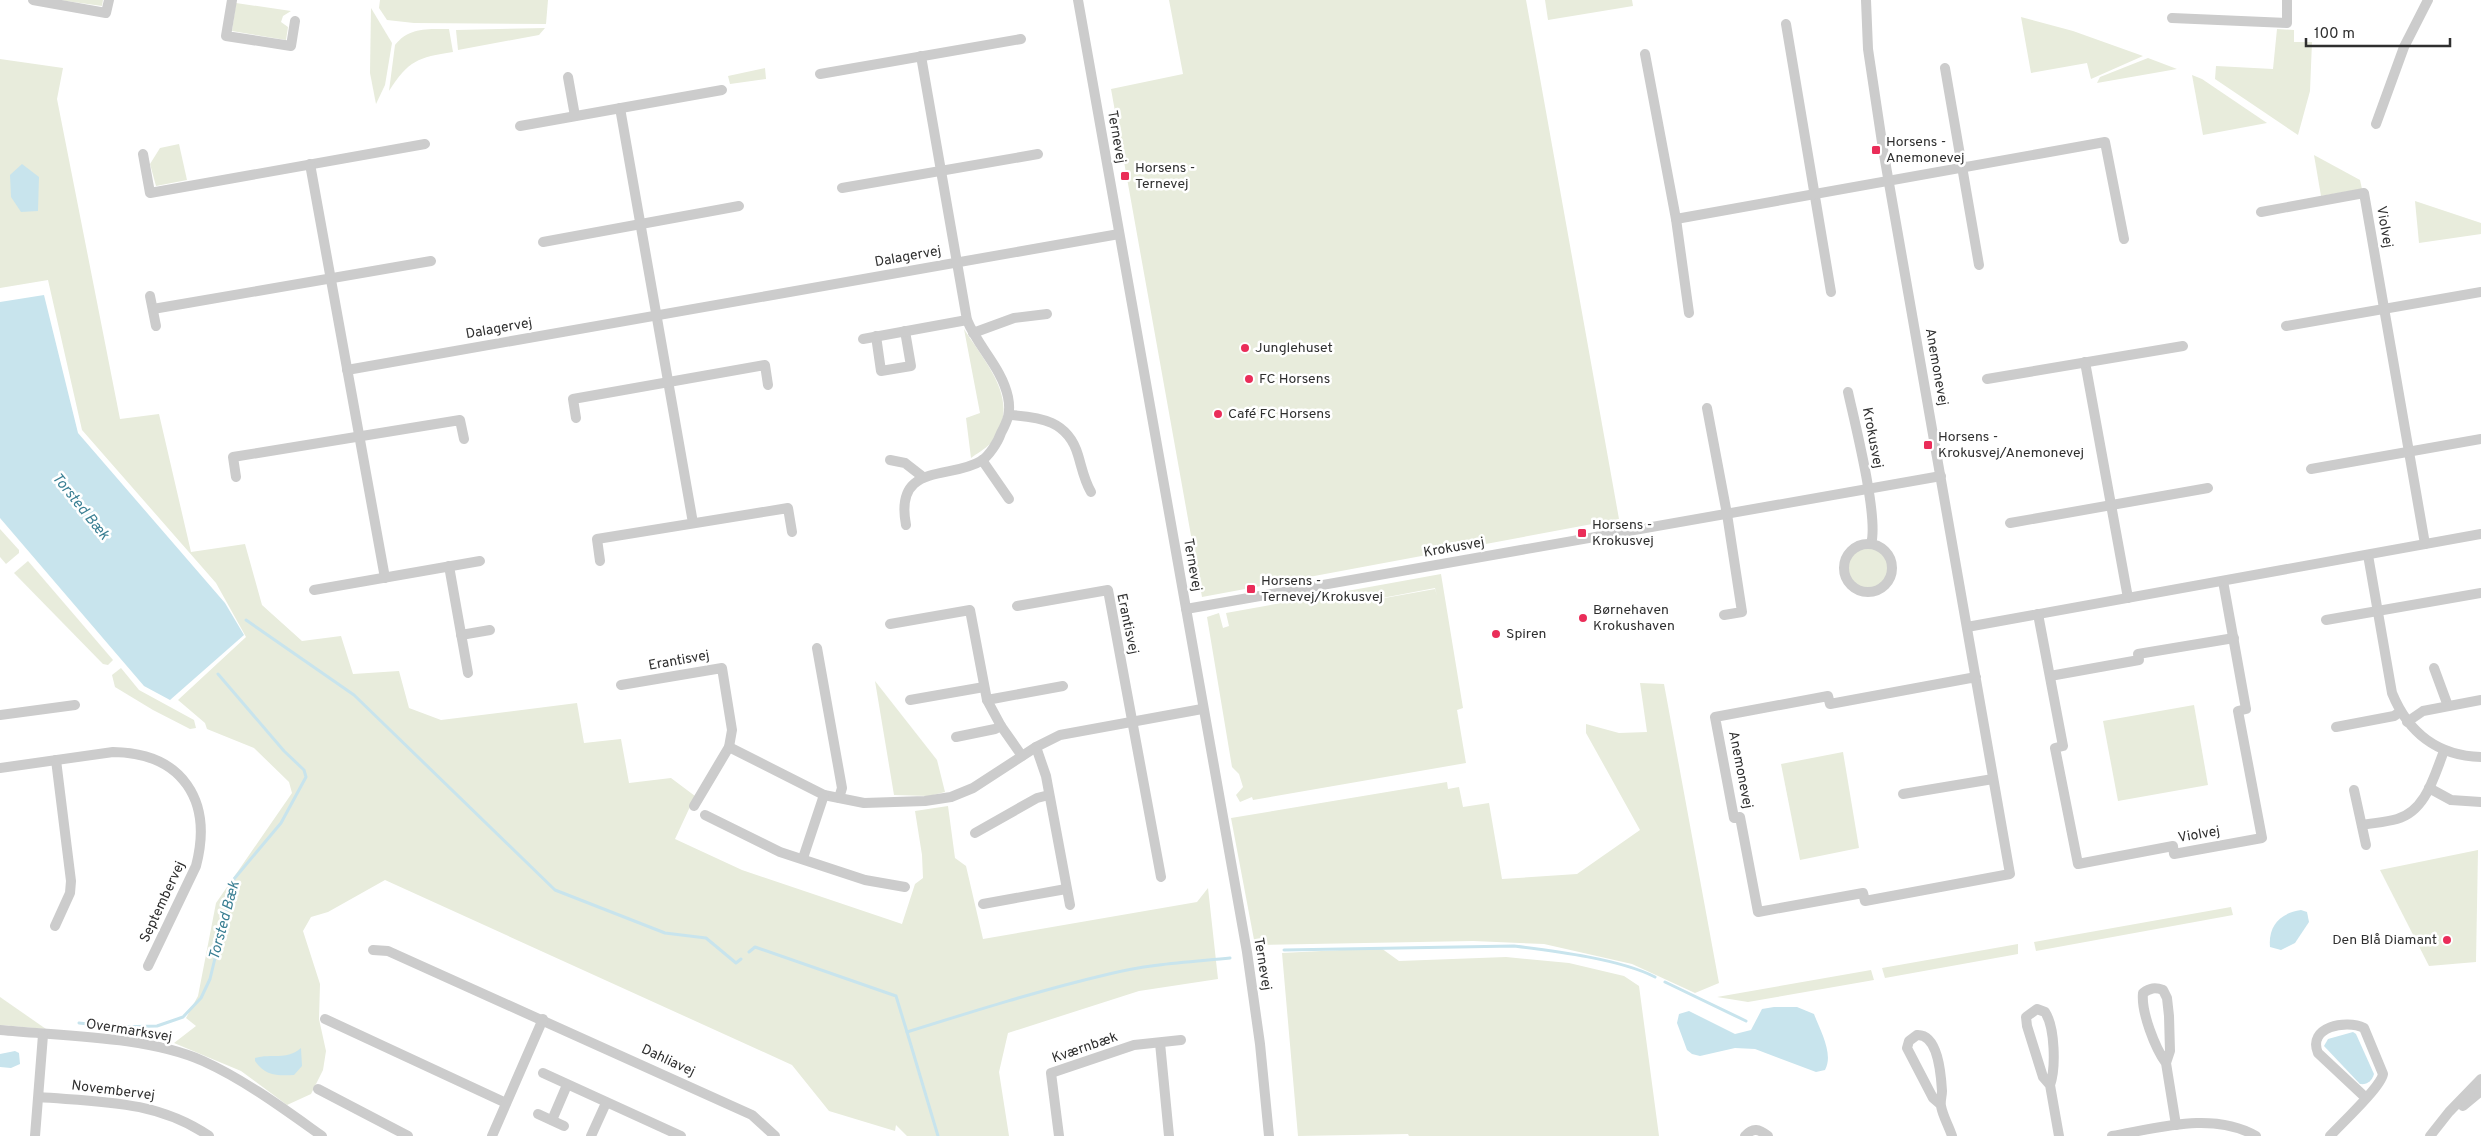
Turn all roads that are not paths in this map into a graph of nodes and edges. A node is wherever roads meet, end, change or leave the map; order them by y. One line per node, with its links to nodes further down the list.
1 (33, 0): 2 (street)
2 (109, 0)
3 (232, 0): 9 (street)
4 (1078, 0): 35 (street, Ternevej)
5 (1866, 0): 28 (street, Anemonevej)
6 (2288, 0): 8 (street)
7 (2428, 0): 20 (street)
8 (2172, 18)
9 (295, 21)
10 (1786, 24): 30 (street)
11 (1021, 39): 13 (street)
12 (1645, 54): 33 (street)
13 (921, 56): 15 (street); 27 (street, Dalagervej)
14 (1945, 68): 26 (street)
15 (820, 74)
16 (568, 76): 19 (street)
17 (722, 90): 18 (street)
18 (620, 108): 19 (street); 34 (street)
19 (575, 116): 21 (street)
20 (2376, 124)
21 (520, 126)
22 (426, 144): 25 (street)
23 (143, 154): 25 (street)
24 (1038, 154): 27 (street)
25 (310, 164): 41 (street)
26 (1962, 166): 28 (street); 36 (street); 40 (street)
27 (941, 171): 29 (street); 39 (street, Dalagervej)
28 (1889, 180): 30 (street); 74 (street, Anemonevej)
29 (842, 188)
30 (1815, 194): 33 (street); 42 (street)
31 (738, 206): 34 (street)
32 (2261, 212): 46 (street, Violvej)
33 (1676, 219): 47 (street)
34 (640, 224): 37 (street); 48 (street)
35 (1119, 234): 39 (street, Dalagervej); 100 (street, Ternevej)
36 (2124, 239)
37 (543, 242)
38 (431, 261): 41 (street)
39 (957, 262): 48 (street, Dalagervej); 50 (street, Dalagervej)
40 (1979, 265)
41 (331, 278): 45 (street); 59 (street)
42 (1831, 292)
43 (2481, 292): 46 (street)
44 (150, 296): 45 (street)
45 (152, 309): 51 (street)
46 (2385, 309): 52 (street); 70 (street, Violvej)
47 (1689, 312)
48 (656, 314): 59 (street, Dalagervej); 61 (street)
49 (1047, 314): 54 (street)
50 (967, 320): 53 (street); 54 (street, Dalagervej)
51 (156, 326)
52 (2286, 326)
53 (905, 331): 55 (street); 55 (street)
54 (973, 333): 65 (street, Dalagervej)
55 (876, 336): 56 (street)
56 (863, 339)
57 (2183, 346): 58 (street)
58 (2085, 362): 60 (street); 81 (street)
59 (347, 370): 67 (street)
60 (1987, 379)
61 (668, 382): 62 (street); 66 (street); 84 (street)
62 (768, 385)
63 (1848, 392): 78 (street, Krokusvej)
64 (1707, 408): 82 (street)
65 (1010, 415): 72 (street); 79 (street)
66 (576, 418)
67 (359, 436): 68 (street); 76 (street); 94 (street)
68 (464, 439)
69 (2481, 439): 70 (street)
70 (2409, 452): 73 (street); 89 (street, Violvej)
71 (890, 460): 75 (street)
72 (982, 460): 75 (street); 80 (street)
73 (2311, 470)
74 (1941, 476): 78 (street, Krokusvej); 106 (street, Anemonevej)
75 (923, 477): 85 (street)
76 (236, 478)
77 (2208, 488): 81 (street)
78 (1868, 489): 82 (street, Krokusvej); 88 (street, Krokusvej)
79 (1091, 492)
80 (1009, 499)
81 (2110, 504): 83 (street); 98 (street)
82 (1727, 514): 100 (street, Krokusvej); 103 (street)
83 (2010, 522)
84 (693, 523): 86 (street); 92 (street)
85 (906, 525)
86 (792, 532)
87 (2481, 534): 89 (street)
88 (1871, 544): 88 (street)
89 (2425, 544): 90 (street)
90 (2368, 555): 95 (street); 101 (street)
91 (480, 561): 93 (street)
92 (600, 561)
93 (450, 566): 94 (street); 108 (street)
94 (384, 578): 96 (street)
95 (2223, 581): 98 (street); 109 (street, Violvej)
96 (314, 590)
97 (2481, 593): 101 (street)
98 (2128, 598): 102 (street)
99 (1018, 606): 126 (street, Erantisvej)
100 (1186, 609): 123 (street, Ternevej)
101 (2378, 611): 104 (street); 124 (street)
102 (2038, 614): 106 (street); 113 (street, Violvej)
103 (1724, 616)
104 (2326, 620)
105 (890, 624): 117 (street)
106 (1967, 627): 114 (street, Anemonevej)
107 (490, 630): 108 (street)
108 (461, 635): 112 (street)
109 (2234, 638): 113 (street); 113 (street, Violvej)
110 (816, 648): 144 (street)
111 (2434, 668): 122 (street)
112 (468, 673)
113 (2050, 676)
114 (1976, 678): 138 (street, Anemonevej); 138 (street, Anemonevej)
115 (621, 685): 131 (street, Erantisvej)
116 (1063, 686): 119 (street)
117 (984, 687): 118 (street); 119 (street)
118 (910, 700)
119 (987, 700): 128 (street)
120 (2481, 700): 122 (street)
121 (75, 705): 125 (street)
122 (2448, 706): 127 (street)
123 (1202, 709): 126 (street); 193 (street, Ternevej)
124 (2400, 712): 127 (street); 129 (street)
125 (0, 715)
126 (1132, 722): 132 (street); 152 (street, Erantisvej)
127 (2407, 722): 133 (street)
128 (1001, 726): 130 (street); 134 (street)
129 (2336, 726)
130 (956, 737)
131 (729, 747): 142 (street); 146 (street, Erantisvej)
132 (1036, 747): 134 (street); 143 (street)
133 (2444, 751): 135 (street); 139 (street)
134 (1022, 756): 144 (street)
135 (2481, 758)
136 (56, 760): 137 (street, Septembervej); 157 (street); 159 (street, Septembervej)
137 (0, 768)
138 (1993, 779): 141 (street)
139 (2429, 788): 145 (street); 148 (street)
140 (2354, 790): 148 (street)
141 (1903, 794)
142 (824, 795): 144 (street); 151 (street)
143 (1049, 795): 149 (street); 154 (street)
144 (839, 798)
145 (2481, 802)
146 (694, 806)
147 (704, 815): 151 (street)
148 (2362, 825): 150 (street)
149 (975, 833)
150 (2366, 845)
151 (803, 858): 153 (street)
152 (1161, 877)
153 (904, 887)
154 (1066, 889): 155 (street); 156 (street)
155 (982, 904)
156 (1070, 904)
157 (55, 926)
158 (373, 950): 161 (street, Dahliavej)
159 (148, 966)
160 (325, 1018): 175 (street)
161 (543, 1019): 175 (street); 190 (street, Dahliavej)
162 (0, 1030): 163 (street, Overmarksvej)
163 (43, 1035): 173 (street); 185 (street, Overmarksvej)
164 (1181, 1040): 165 (street, Kværnbæk)
165 (1160, 1042): 191 (street, Kværnbæk); 192 (street)
166 (2166, 1063): 166 (street); 181 (street)
167 (543, 1073): 169 (street)
168 (2481, 1079): 180 (street)
169 (567, 1085): 176 (street); 179 (street)
170 (2050, 1085): 170 (street); 197 (street)
171 (318, 1089): 186 (street)
172 (2481, 1091): 180 (street)
173 (39, 1097): 183 (street); 184 (street, Novembervej)
174 (2366, 1098): 174 (street); 200 (street)
175 (506, 1103): 187 (street)
176 (606, 1103): 188 (street); 189 (street)
177 (1940, 1104): 177 (street); 196 (street)
178 (538, 1114): 179 (street)
179 (552, 1120): 182 (street)
180 (2444, 1120): 201 (street)
181 (2176, 1125): 198 (street); 199 (street)
182 (564, 1126)
183 (35, 1136)
184 (209, 1136)
185 (322, 1136)
186 (408, 1136)
187 (492, 1136)
188 (591, 1136)
189 (681, 1136)
190 (775, 1136)
191 (1059, 1136)
192 (1169, 1136)
193 (1269, 1136)
194 (1745, 1136): 195 (street)
195 (1768, 1136)
196 (1952, 1136)
197 (2060, 1136)
198 (2112, 1136)
199 (2256, 1136)
200 (2330, 1136)
201 (2430, 1136)

